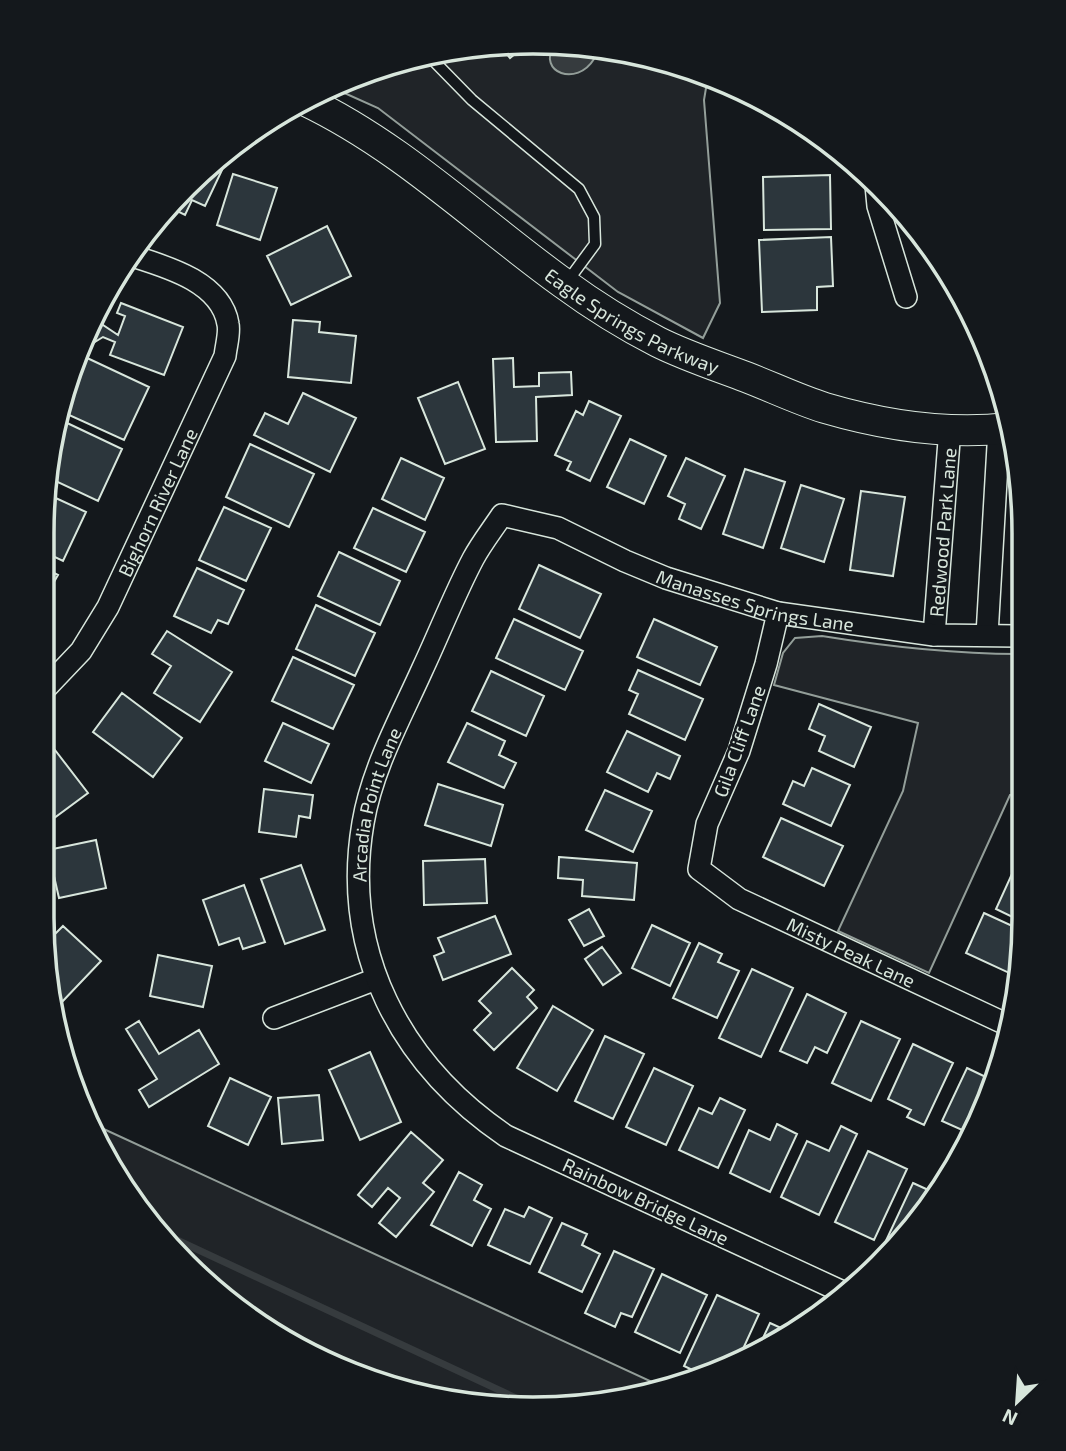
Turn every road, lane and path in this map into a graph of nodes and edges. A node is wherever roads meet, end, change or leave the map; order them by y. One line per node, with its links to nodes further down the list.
1 (437, 64): 5 (lane)
2 (316, 107): 5 (street, Eagle Springs Parkway)
3 (877, 200): 6 (street)
4 (141, 259): 15 (street, Bighorn River Lane)
5 (565, 284): 7 (street, Eagle Springs Parkway)
6 (906, 297)
7 (950, 429): 8 (street, Eagle Springs Parkway); 12 (street, Redwood Park Lane)
8 (1000, 429)
9 (1003, 440): 13 (street)
10 (502, 515): 11 (street, Manasses Springs Lane); 17 (street, Arcadia Point Lane)
11 (778, 613): 12 (street, Manasses Springs Lane); 16 (street, Gila Cliff Lane)
12 (934, 635): 13 (street, Manasses Springs Lane)
13 (987, 635): 14 (street, Manasses Springs Lane)
14 (1012, 636)
15 (54, 680)
16 (699, 869): 19 (street, Misty Peak Lane)
17 (376, 978): 18 (street); 20 (street, Arcadia Point Lane)
18 (275, 1018)
19 (1000, 1021)
20 (453, 1095): 21 (street, Rainbow Bridge Lane)
21 (836, 1289)

